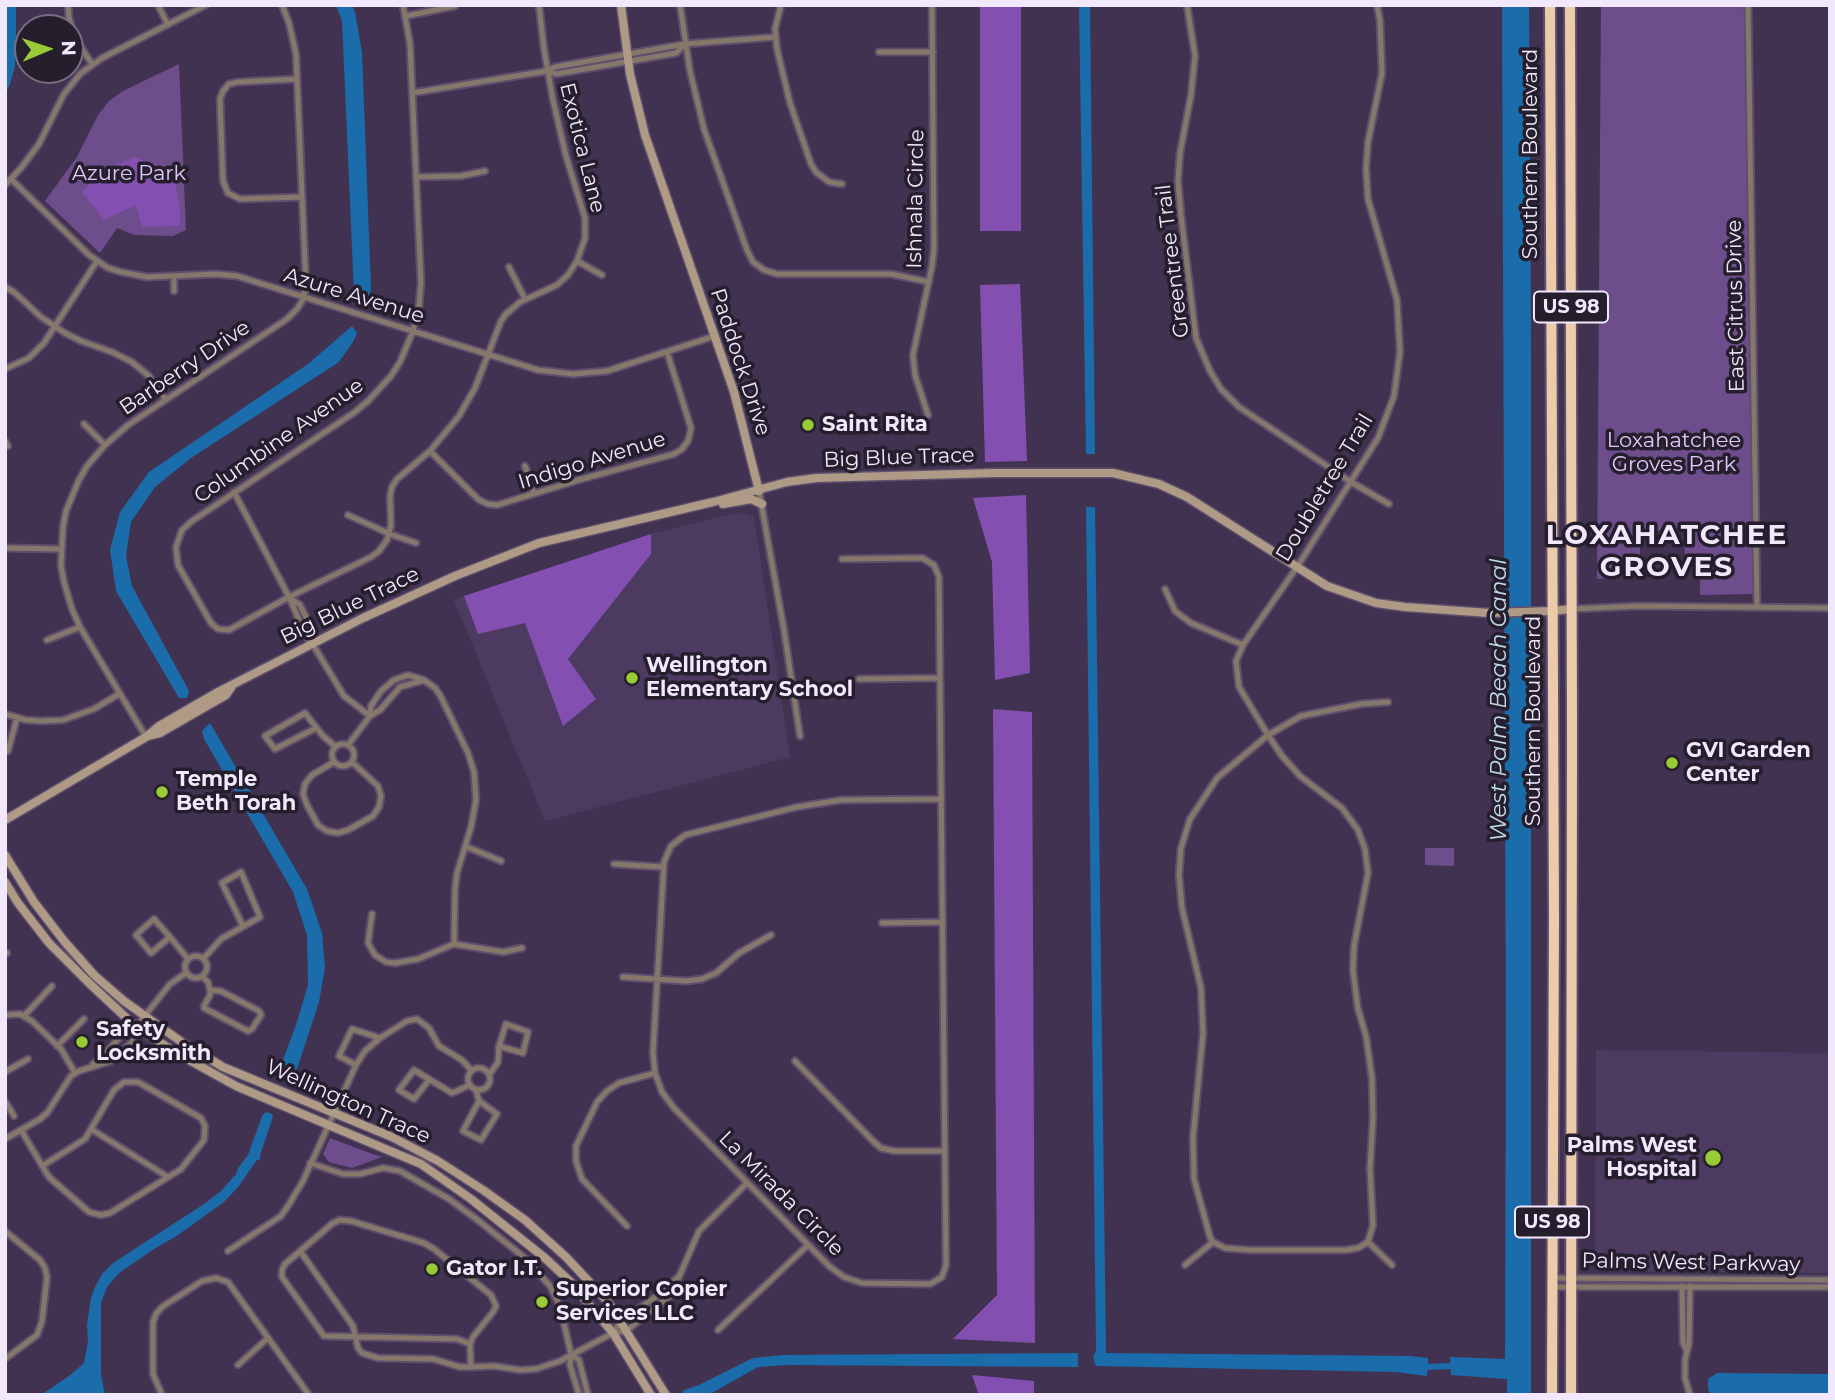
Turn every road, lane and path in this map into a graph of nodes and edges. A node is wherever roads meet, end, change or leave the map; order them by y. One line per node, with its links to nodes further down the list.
1 (68, 5): 24 (street)
2 (159, 5): 18 (street)
3 (206, 5): 18 (street)
4 (282, 5): 26 (street)
5 (403, 5): 17 (street, Columbine Avenue)
6 (540, 5): 25 (street, Exotica Lane)
7 (621, 5): 23 (street, Paddock Drive)
8 (680, 5): 20 (street, Ishnala Circle)
9 (781, 5): 19 (street)
10 (932, 5): 22 (street, Ishnala Circle)
11 (1187, 5): 56 (street, Greentree Trail)
12 (1377, 5): 56 (street, Doubletree Trail)
13 (1550, 5): 75 (highway, Southern Boulevard / US 98)
14 (1570, 5): 73 (highway, Southern Boulevard / US 98)
15 (1748, 5): 72 (street, East Citrus Drive)
16 (455, 6): 17 (street)
17 (406, 16): 27 (street, Columbine Avenue)
18 (168, 25): 24 (street)
19 (775, 37): 20 (street); 31 (street)
20 (685, 44): 23 (street); 39 (street, Ishnala Circle)
21 (879, 52): 22 (street)
22 (933, 52): 39 (street, Ishnala Circle)
23 (628, 58): 25 (street); 46 (street, Paddock Drive)
24 (92, 64): 30 (street)
25 (547, 71): 27 (street); 35 (street, Exotica Lane)
26 (297, 79): 33 (street); 33 (street)
27 (412, 93): 29 (street, Columbine Avenue)
28 (485, 171): 29 (street)
29 (416, 177): 45 (street, Columbine Avenue)
30 (11, 179): 32 (street); 34 (street, Azure Avenue)
31 (842, 184)
32 (5, 185)
33 (302, 197): 42 (street)
34 (97, 261): 38 (street, Azure Avenue); 44 (street)
35 (577, 261): 37 (street); 43 (street, Exotica Lane)
36 (509, 267): 43 (street)
37 (602, 275)
38 (174, 276): 41 (street); 42 (street, Azure Avenue)
39 (929, 282): 51 (street)
40 (5, 288): 44 (street)
41 (174, 291)
42 (304, 297): 45 (street, Azure Avenue); 50 (street, Barberry Drive)
43 (524, 299): 48 (street, Exotica Lane)
44 (54, 327): 49 (street); 50 (street)
45 (413, 331): 48 (street, Azure Avenue); 58 (street, Columbine Avenue)
46 (715, 336): 47 (street, Azure Avenue); 57 (street, Paddock Drive)
47 (667, 352): 48 (street, Azure Avenue); 59 (street, Indigo Avenue)
48 (488, 355): 54 (street, Exotica Lane)
49 (5, 369)
50 (166, 400): 53 (street, Barberry Drive)
51 (928, 415)
52 (84, 424): 53 (street)
53 (105, 444): 67 (street, Barberry Drive)
54 (430, 451): 59 (street, Indigo Avenue); 64 (street, Exotica Lane)
55 (525, 466): 59 (street)
56 (1351, 482): 61 (street, Greentree Trail); 69 (street, Doubletree Trail)
57 (759, 491): 60 (street, Big Blue Trace); 62 (street, Paddock Drive); 69 (street, Big Blue Trace)
58 (234, 492): 71 (street); 71 (street, Columbine Avenue)
59 (534, 494)
60 (710, 503): 62 (street); 78 (street, Big Blue Trace)
61 (1389, 504)
62 (762, 505): 89 (street, Paddock Drive)
63 (348, 515): 64 (street)
64 (390, 534): 65 (street); 71 (street)
65 (416, 543)
66 (5, 548): 67 (street)
67 (61, 550): 76 (street, Barberry Drive)
68 (842, 559): 80 (street, La Mirada Circle)
69 (1297, 567): 75 (street, Big Blue Trace); 79 (street, Doubletree Trail)
70 (1165, 589): 79 (street)
71 (289, 597): 78 (street)
72 (1757, 607): 73 (street); 74 (street)
73 (1572, 608): 75 (street, Big Blue Trace); 166 (highway, Southern Boulevard / US 98)
74 (1830, 608)
75 (1552, 611): 165 (highway, Southern Boulevard / US 98)
76 (80, 626): 77 (street); 83 (street, Barberry Drive)
77 (47, 640)
78 (312, 643): 86 (street); 91 (street, Big Blue Trace)
79 (1243, 645): 90 (street)
80 (940, 678): 81 (street); 97 (street, La Mirada Circle)
81 (859, 679)
82 (424, 680): 86 (street); 86 (street); 99 (street)
83 (120, 694): 87 (street); 91 (street, Barberry Drive)
84 (1388, 702): 90 (street)
85 (5, 714): 87 (street)
86 (370, 716): 92 (street)
87 (17, 718): 94 (street)
88 (316, 728): 88 (street); 93 (street)
89 (800, 736)
90 (1268, 736): 156 (street); 157 (street)
91 (146, 737): 98 (street, Big Blue Trace)
92 (348, 745): 93 (street); 96 (street)
93 (336, 747): 95 (street)
94 (8, 751)
95 (334, 762): 96 (street); 96 (street)
96 (352, 762)
97 (941, 799): 103 (street, La Mirada Circle); 106 (street, La Mirada Circle)
98 (5, 820)
99 (465, 846): 101 (street); 111 (street)
100 (5, 855): 123 (street, Wellington Trace)
101 (501, 861)
102 (614, 864): 103 (street)
103 (663, 867): 118 (street, La Mirada Circle)
104 (5, 882): 125 (street, Wellington Trace)
105 (372, 914): 111 (street)
106 (943, 922): 107 (street); 149 (street, La Mirada Circle)
107 (882, 923)
108 (243, 926): 108 (street); 114 (street)
109 (771, 935): 118 (street)
110 (170, 937): 110 (street); 113 (street)
111 (454, 943): 112 (street)
112 (522, 948)
113 (188, 959): 114 (street); 115 (street)
114 (203, 959): 116 (street)
115 (186, 973): 116 (street); 123 (street)
116 (202, 976): 120 (street)
117 (623, 977): 118 (street)
118 (657, 979): 136 (street, La Mirada Circle)
119 (52, 986): 122 (street)
120 (210, 990): 120 (street)
121 (5, 1015): 122 (street)
122 (24, 1016): 127 (street)
123 (146, 1016): 125 (street); 143 (street, Wellington Trace)
124 (84, 1019): 127 (street)
125 (136, 1027): 132 (street); 132 (street); 145 (street, Wellington Trace)
126 (380, 1038): 131 (street); 131 (street); 133 (street)
127 (57, 1045): 135 (street)
128 (499, 1046): 128 (street); 137 (street)
129 (29, 1059): 134 (street)
130 (795, 1062): 149 (street)
131 (356, 1065): 143 (street)
132 (88, 1068): 135 (street)
133 (472, 1071): 137 (street); 139 (street)
134 (5, 1072)
135 (75, 1073): 147 (street)
136 (655, 1073): 153 (street, La Mirada Circle); 154 (street)
137 (489, 1075): 140 (street)
138 (429, 1080): 138 (street); 139 (street)
139 (470, 1085): 140 (street)
140 (476, 1090): 142 (street)
141 (5, 1101): 144 (street)
142 (479, 1101): 142 (street)
143 (334, 1113): 145 (street); 170 (street, Wellington Trace)
144 (13, 1116)
145 (328, 1125): 150 (street); 173 (street, Wellington Trace)
146 (91, 1129): 151 (street); 152 (street); 152 (street)
147 (21, 1130): 148 (street); 151 (street)
148 (5, 1139)
149 (945, 1151): 158 (street, La Mirada Circle)
150 (310, 1163): 159 (street); 178 (street)
151 (42, 1166): 152 (street)
152 (168, 1177)
153 (747, 1183): 158 (street, La Mirada Circle); 163 (street)
154 (627, 1226)
155 (5, 1231): 179 (street)
156 (1213, 1242): 157 (street); 161 (street)
157 (1368, 1242): 162 (street)
158 (808, 1245): 171 (street)
159 (228, 1251)
160 (300, 1251): 175 (street); 175 (street); 176 (street)
161 (1185, 1265)
162 (1392, 1265)
163 (680, 1275): 170 (street); 172 (street)
164 (1830, 1280): 166 (street, Palms West Parkway)
165 (1552, 1282): 166 (street, Palms West Parkway); 188 (highway, Southern Boulevard / US 98)
166 (1571, 1282): 167 (street, Palms West Parkway); 189 (highway, Southern Boulevard / US 98)
167 (1682, 1286): 168 (street, Palms West Parkway); 177 (street)
168 (1690, 1286): 169 (street, Palms West Parkway); 177 (street)
169 (1830, 1287)
170 (620, 1322): 172 (street, Wellington Trace); 173 (street)
171 (718, 1330)
172 (626, 1331): 173 (street); 187 (street, Wellington Trace)
173 (613, 1333): 178 (street); 186 (street, Wellington Trace)
174 (268, 1338): 180 (street); 182 (street); 183 (street)
175 (355, 1338): 176 (street); 181 (street)
176 (470, 1344): 181 (street)
177 (1686, 1351): 190 (street)
178 (571, 1354): 181 (street); 184 (street); 185 (street)
179 (5, 1359)
180 (238, 1365)
181 (471, 1367)
182 (162, 1395)
183 (309, 1395)
184 (579, 1395)
185 (587, 1395)
186 (651, 1395)
187 (666, 1395)
188 (1552, 1395)
189 (1571, 1395)
190 (1690, 1395)

